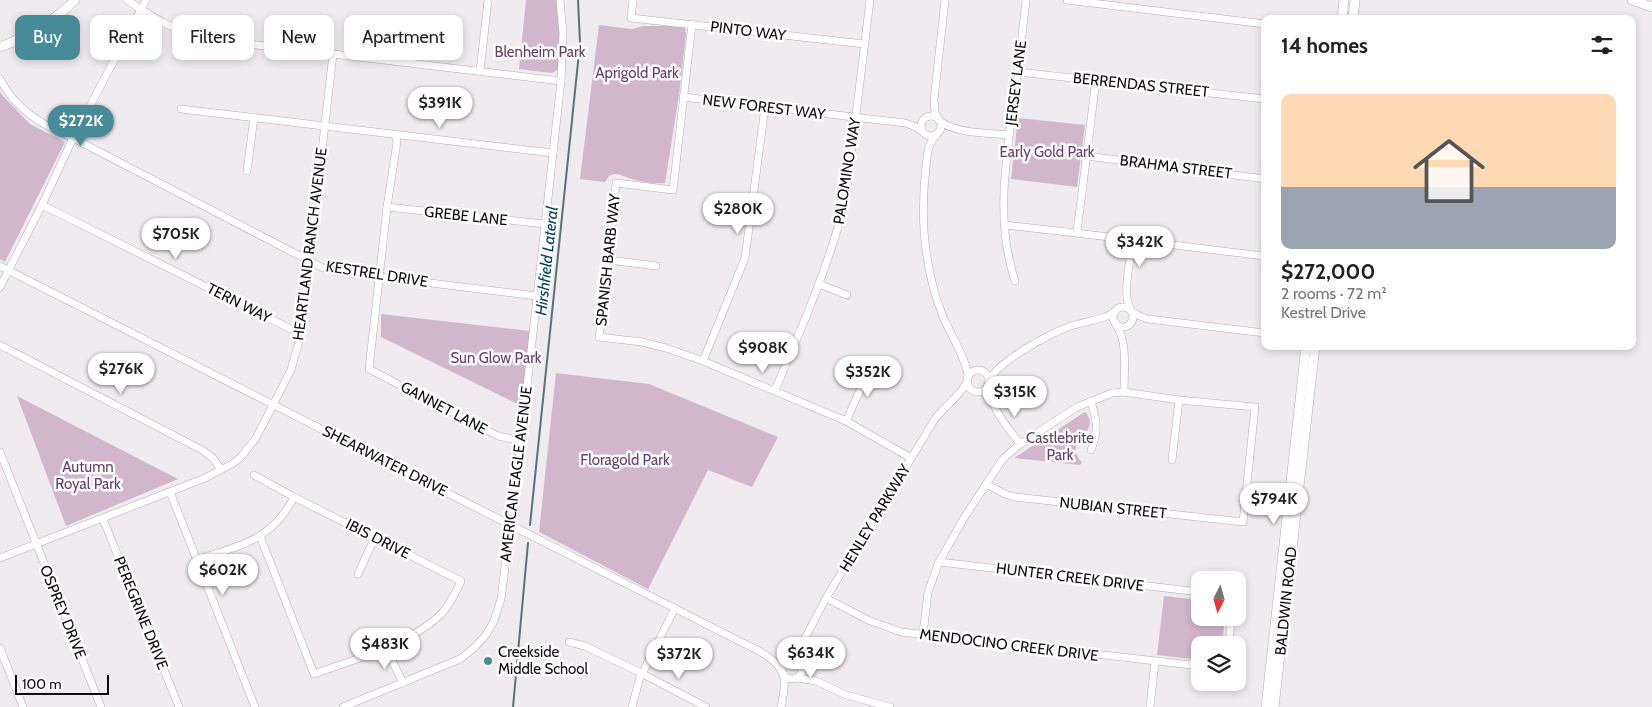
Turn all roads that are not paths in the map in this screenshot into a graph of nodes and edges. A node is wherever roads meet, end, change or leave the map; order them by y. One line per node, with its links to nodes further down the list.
1 (75, 0): 24 (main road)
2 (127, 0): 17 (street)
3 (146, 0): 17 (street)
4 (488, 0): 27 (street)
5 (560, 0): 31 (street, AMERICAN EAGLE AVENUE)
6 (633, 0): 20 (street, PINTO WAY)
7 (870, 0): 22 (street, PALOMINO WAY)
8 (945, 0): 34 (street)
9 (1026, 0): 28 (street, JERSEY LANE)
10 (1067, 0): 21 (street)
11 (1344, 0): 18 (main road)
12 (1355, 0): 19 (main road)
13 (1632, 0): 16 (main road)
14 (1638, 0): 15 (main road)
15 (1652, 0)
16 (1652, 7)
17 (142, 10): 23 (street); 48 (street)
18 (1342, 15)
19 (1353, 15)
20 (692, 24): 22 (street, PINTO WAY); 32 (street)
21 (1261, 24)
22 (864, 44): 38 (street, PALOMINO WAY)
23 (264, 46)
24 (0, 47)
25 (334, 54): 27 (street)
26 (331, 60): 42 (street, HEARTLAND RANCH AVENUE)
27 (480, 71): 31 (street)
28 (1018, 72): 30 (street, BERRENDAS STREET); 47 (street, JERSEY LANE)
29 (0, 79): 48 (street, KESTREL DRIVE)
30 (1096, 80): 33 (street, BERRENDAS STREET); 51 (street)
31 (561, 81): 50 (street, AMERICAN EAGLE AVENUE)
32 (684, 97): 35 (street, NEW FOREST WAY); 62 (street, SPANISH BARB WAY)
33 (1261, 99)
34 (934, 100): 39 (street); 40 (street)
35 (765, 107): 38 (street, NEW FOREST WAY); 86 (street)
36 (181, 109): 37 (street)
37 (254, 117): 42 (street); 52 (street)
38 (856, 117): 41 (street, NEW FOREST WAY); 68 (street, PALOMINO WAY)
39 (924, 119): 40 (street); 41 (street, NEW FOREST WAY); 44 (street)
40 (939, 119): 43 (street); 45 (street)
41 (905, 123): 44 (street, NEW FOREST WAY)
42 (324, 126): 46 (street); 61 (street, HEARTLAND RANCH AVENUE)
43 (958, 129): 45 (street); 47 (street)
44 (924, 133): 45 (street); 49 (street)
45 (937, 134): 49 (street)
46 (395, 135): 50 (street); 55 (street)
47 (1010, 135): 57 (street, JERSEY LANE)
48 (73, 138): 54 (street); 61 (street, KESTREL DRIVE)
49 (928, 151): 85 (street)
50 (553, 153): 56 (street, AMERICAN EAGLE AVENUE)
51 (1087, 156): 53 (street, BRAHMA STREET); 58 (street)
52 (247, 172)
53 (1261, 178)
54 (42, 205): 65 (street); 80 (street, TERN WAY)
55 (387, 207): 56 (street, GREBE LANE); 66 (street)
56 (545, 224): 72 (street, AMERICAN EAGLE AVENUE)
57 (1004, 225): 58 (street); 67 (street, JERSEY LANE)
58 (1077, 232): 59 (street)
59 (1133, 241): 60 (street); 70 (street)
60 (1261, 256)
61 (310, 260): 66 (street, KESTREL DRIVE); 80 (street, HEARTLAND RANCH AVENUE)
62 (609, 260): 64 (street); 86 (street, SPANISH BARB WAY)
63 (0, 266): 65 (street, SHEARWATER DRIVE)
64 (656, 266)
65 (8, 270): 69 (street); 99 (street, SHEARWATER DRIVE)
66 (379, 276): 72 (street, KESTREL DRIVE); 101 (street, GANNET LANE)
67 (1015, 282)
68 (819, 284): 71 (street); 92 (street, PALOMINO WAY)
69 (0, 287)
70 (1126, 292): 73 (street); 74 (street)
71 (846, 295)
72 (537, 296): 101 (street, AMERICAN EAGLE AVENUE)
73 (1116, 310): 74 (street); 75 (street); 77 (street)
74 (1131, 310): 76 (street); 78 (street)
75 (1099, 319): 77 (street); 88 (street)
76 (1148, 319): 78 (street); 79 (street)
77 (1116, 324): 78 (street); 81 (street)
78 (1130, 325): 81 (street)
79 (1261, 333)
80 (301, 334): 99 (street, HEARTLAND RANCH AVENUE)
81 (1123, 343): 94 (street)
82 (0, 346): 107 (street)
83 (1306, 350): 150 (main road, BALDWIN ROAD)
84 (1315, 350): 151 (main road, BALDWIN ROAD)
85 (964, 358): 89 (street); 90 (street)
86 (703, 361): 92 (street)
87 (877, 366): 100 (street)
88 (999, 368): 89 (street); 91 (street)
89 (979, 371): 90 (street); 91 (street)
90 (968, 379): 93 (street); 95 (street, HENLEY PARKWAY)
91 (988, 384): 93 (street); 98 (street)
92 (775, 390): 100 (street)
93 (977, 392): 95 (street); 98 (street)
94 (1124, 392): 96 (street); 97 (street)
95 (956, 396): 105 (street, HENLEY PARKWAY)
96 (1179, 400): 106 (street); 109 (street, NUBIAN STREET)
97 (1091, 401): 102 (street); 103 (street)
98 (992, 403): 102 (street)
99 (274, 404): 107 (street, HEARTLAND RANCH AVENUE); 113 (street, SHEARWATER DRIVE)
100 (846, 421): 105 (street)
101 (521, 441): 113 (street, AMERICAN EAGLE AVENUE)
102 (1020, 444): 109 (street)
103 (1091, 450)
104 (0, 452): 116 (street, OSPREY DRIVE)
105 (911, 458): 122 (street, HENLEY PARKWAY)
106 (1172, 460)
107 (221, 470): 110 (street, HEARTLAND RANCH AVENUE)
108 (254, 475): 111 (street, IBIS DRIVE)
109 (986, 484): 119 (street)
110 (170, 492): 112 (street, HEARTLAND RANCH AVENUE); 118 (street)
111 (294, 497): 114 (street); 115 (street, IBIS DRIVE)
112 (104, 518): 116 (street, HEARTLAND RANCH AVENUE); 143 (street, PEREGRINE DRIVE)
113 (511, 525): 123 (street, SHEARWATER DRIVE); 138 (street, AMERICAN EAGLE AVENUE)
114 (260, 536): 118 (street); 128 (street)
115 (375, 538): 120 (street); 128 (street, IBIS DRIVE)
116 (36, 544): 117 (street, HEARTLAND RANCH AVENUE); 142 (street, OSPREY DRIVE)
117 (0, 558)
118 (197, 560): 144 (street)
119 (939, 562): 121 (street, HUNTER CREEK DRIVE); 124 (street)
120 (358, 574)
121 (1191, 591)
122 (826, 598): 124 (street, MENDOCINO CREEK DRIVE); 126 (street, HENLEY PARKWAY)
123 (676, 608): 129 (street, SHEARWATER DRIVE); 135 (street)
124 (923, 634): 131 (street, MENDOCINO CREEK DRIVE)
125 (569, 642): 135 (street)
126 (802, 644): 130 (street, HENLEY PARKWAY); 132 (street, HENLEY PARKWAY)
127 (0, 648): 141 (street)
128 (386, 648): 138 (street)
129 (769, 657): 130 (street, SHEARWATER DRIVE); 134 (street, SHEARWATER DRIVE)
130 (787, 659): 132 (street); 134 (street)
131 (1155, 662): 133 (street, MENDOCINO CREEK DRIVE); 149 (street)
132 (802, 664): 136 (street); 137 (street)
133 (1191, 665)
134 (782, 672): 136 (street); 139 (street)
135 (641, 673): 140 (street); 146 (street)
136 (797, 678): 137 (street); 139 (street)
137 (816, 681): 148 (street)
138 (403, 683): 145 (street, AMERICAN EAGLE AVENUE)
139 (784, 694): 147 (street)
140 (707, 706)
141 (24, 707)
142 (101, 707)
143 (179, 707)
144 (255, 707)
145 (343, 707)
146 (632, 707)
147 (781, 707)
148 (890, 707)
149 (1150, 707)
150 (1266, 707)
151 (1274, 707)

